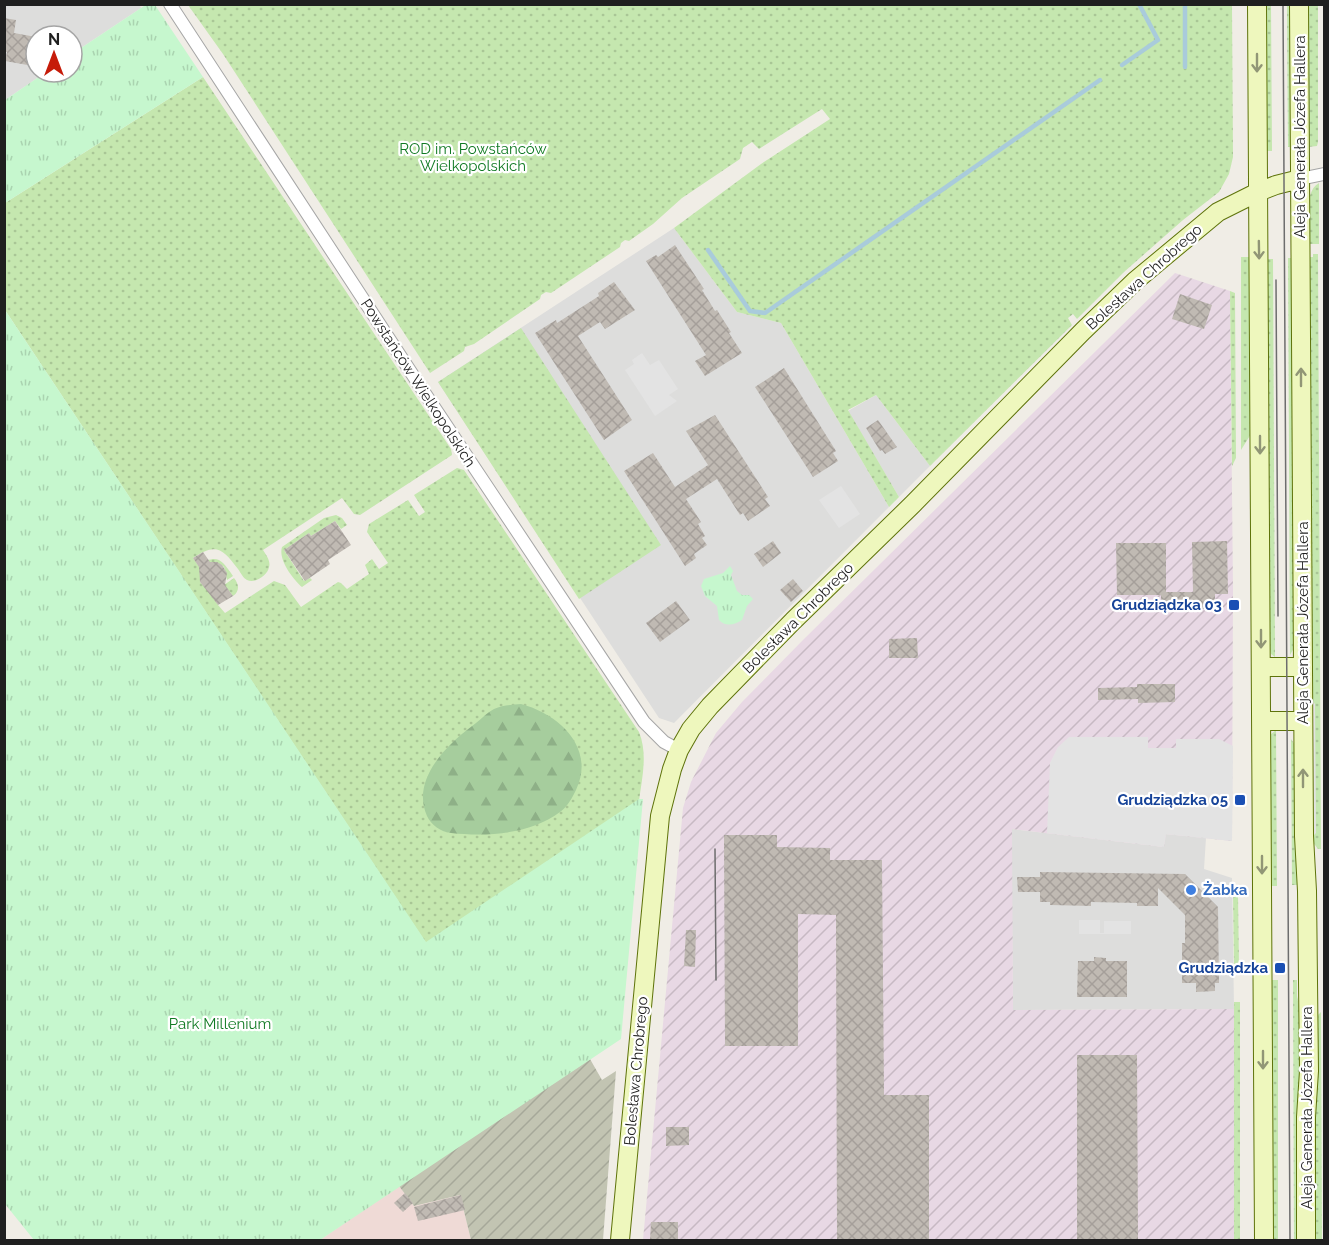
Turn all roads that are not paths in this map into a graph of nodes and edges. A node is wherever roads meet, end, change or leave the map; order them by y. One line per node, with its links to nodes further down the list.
1 (170, 4): 11 (street, Powstańców Wielkopolskich)
2 (1257, 4): 6 (main road, one-way to 6)
3 (1299, 4): 5 (main road, Aleja Generała Józefa Hallera)
4 (1324, 174): 5 (street)
5 (1300, 179): 6 (main road, Bolesława Chrobrego); 8 (main road, Aleja Generała Józefa Hallera, one-way to 5)
6 (1258, 192): 7 (main road, one-way to 7); 11 (main road, Bolesława Chrobrego)
7 (1261, 667): 8 (main road); 9 (main road)
8 (1303, 667): 10 (main road, Aleja Generała Józefa Hallera)
9 (1262, 721): 10 (main road); 13 (main road, one-way to 13)
10 (1303, 721): 14 (main road, Aleja Generała Józefa Hallera, one-way to 10)
11 (679, 750): 12 (main road, Bolesława Chrobrego)
12 (621, 1240)
13 (1264, 1240)
14 (1306, 1240)

